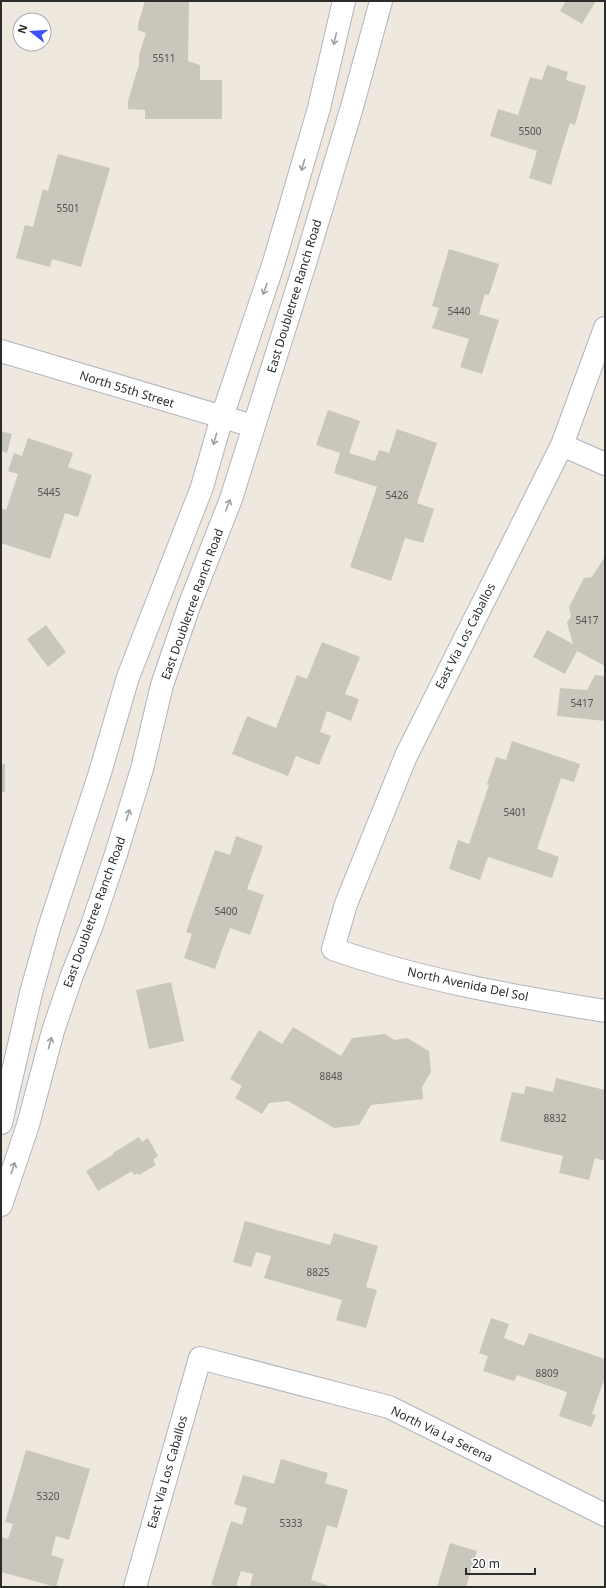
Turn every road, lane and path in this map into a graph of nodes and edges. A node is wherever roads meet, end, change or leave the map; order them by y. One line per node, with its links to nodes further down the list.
1 (344, 1): 5 (main road, one-way to 5)
2 (381, 1): 6 (main road, East Doubletree Ranch Road)
3 (605, 328): 7 (main road, East Via Los Caballos)
4 (1, 351): 5 (main road, North 55th Street)
5 (222, 417): 6 (main road, North 55th Street); 11 (main road, one-way to 11)
6 (253, 426): 12 (main road, East Doubletree Ranch Road, one-way to 6)
7 (562, 445): 8 (main road); 9 (main road, East Via Los Caballos)
8 (605, 464)
9 (333, 948): 10 (main road, North Avenida Del Sol)
10 (605, 1011)
11 (1, 1123)
12 (1, 1205)
13 (200, 1358): 14 (main road, North Via La Serena); 15 (main road, East Via Los Caballos)
14 (605, 1515)
15 (135, 1587)

